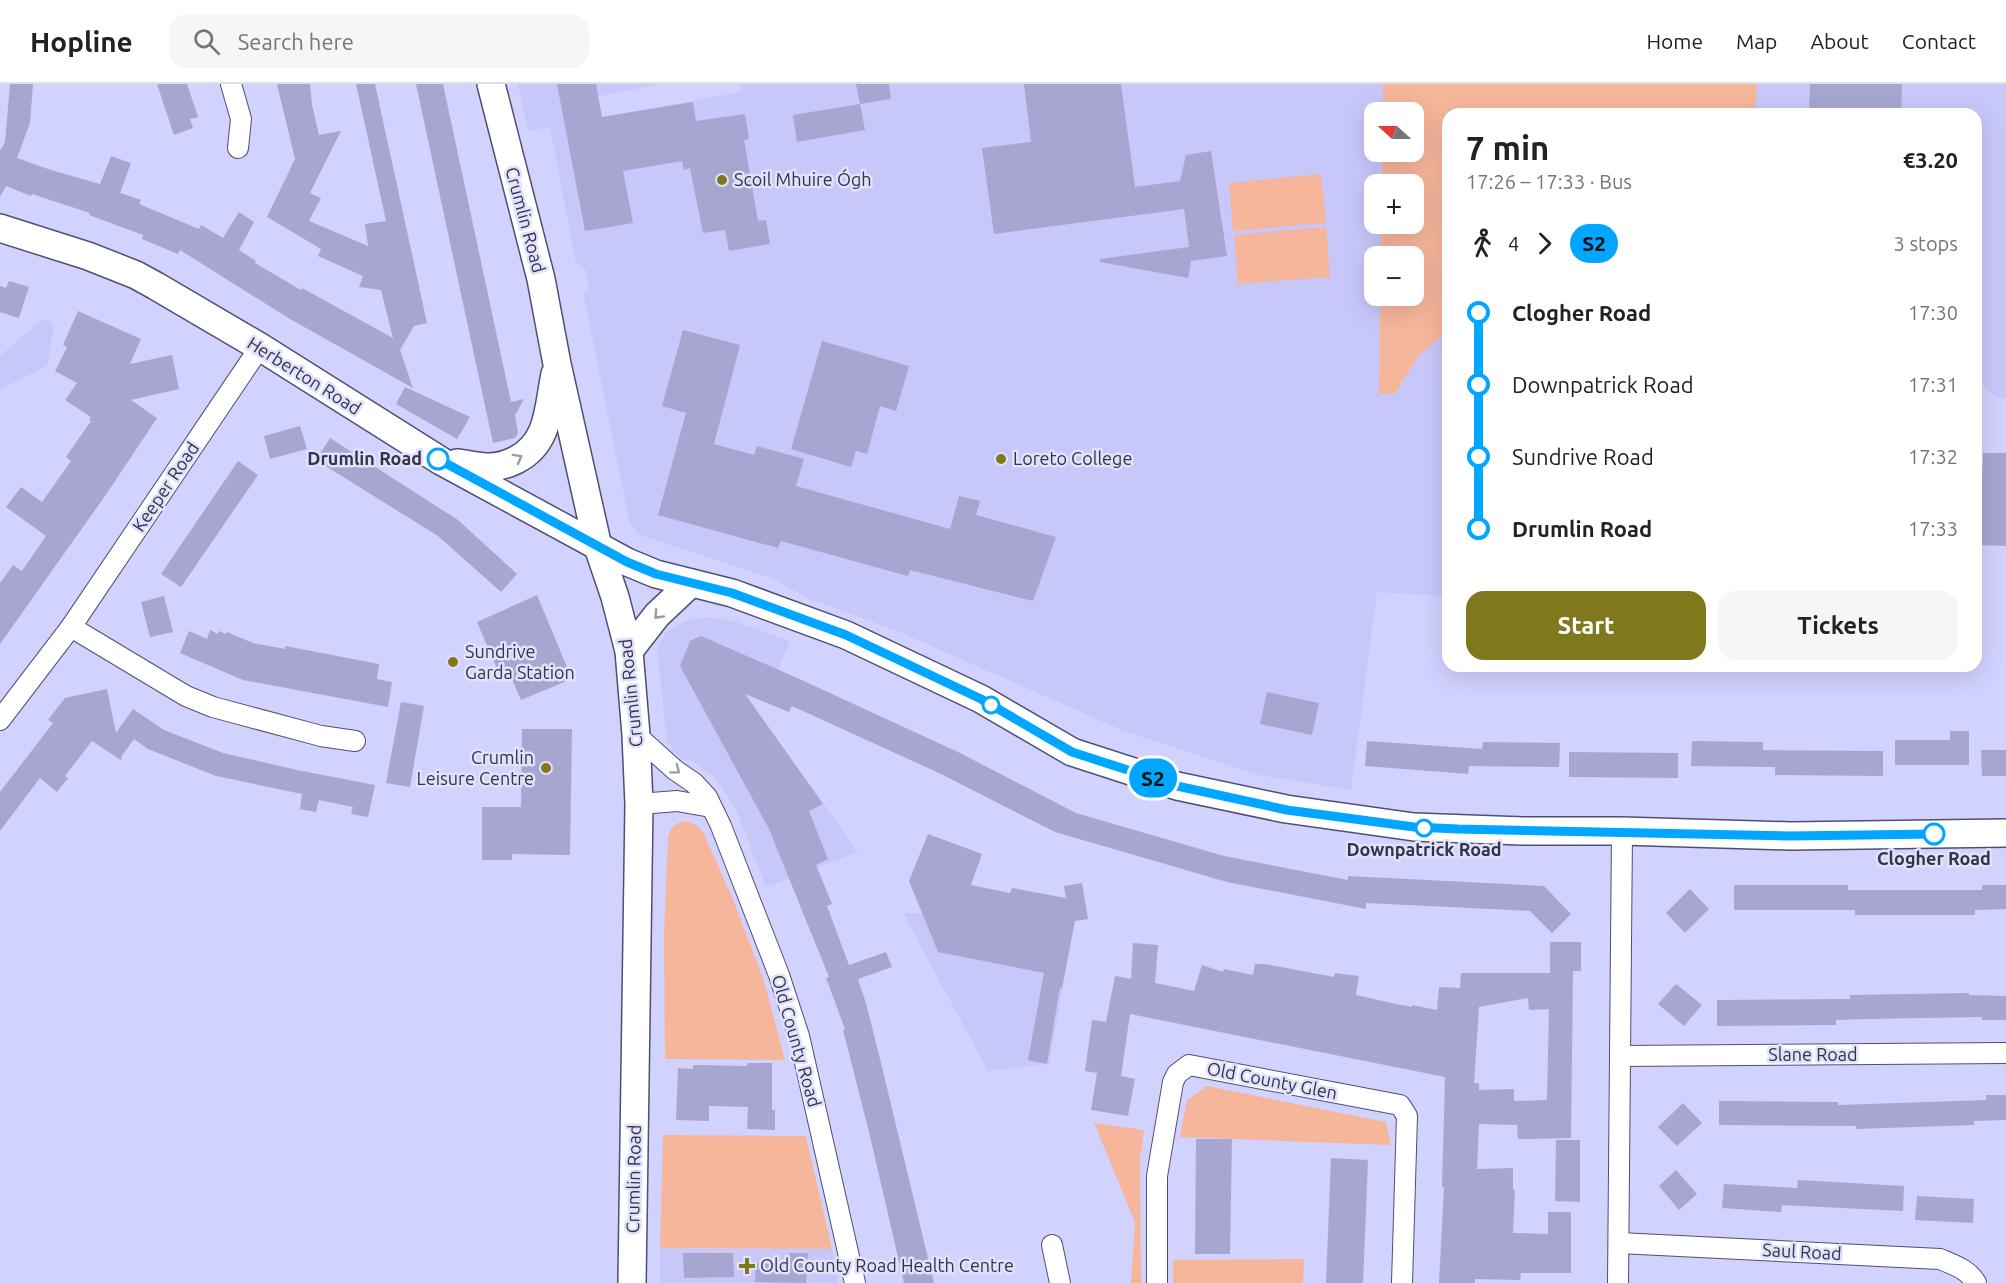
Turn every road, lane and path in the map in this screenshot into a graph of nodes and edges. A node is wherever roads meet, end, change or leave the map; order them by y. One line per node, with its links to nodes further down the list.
1 (231, 84): 3 (street)
2 (491, 84): 6 (street, Crumlin Road)
3 (238, 148)
4 (0, 228): 5 (street, Herberton Road)
5 (260, 347): 7 (street, Herberton Road); 10 (street, Keeper Road)
6 (557, 364): 7 (street, one-way to 6); 8 (street, Crumlin Road)
7 (441, 461): 8 (street, Herberton Road)
8 (598, 547): 9 (street, Herberton Road); 11 (street, Crumlin Road)
9 (691, 583): 11 (street, one-way to 11); 17 (street, Herberton Road)
10 (71, 627): 12 (street, Keeper Road); 14 (street)
11 (629, 651): 13 (street, Crumlin Road)
12 (0, 720)
13 (636, 735): 15 (street, Crumlin Road); 16 (street, Old County Road, one-way to 16)
14 (355, 741)
15 (639, 804): 16 (street); 23 (street, Crumlin Road)
16 (711, 807): 24 (street, Old County Road)
17 (1622, 831): 18 (street, Herberton Road); 20 (street)
18 (2006, 833)
19 (2006, 1053): 20 (street, Slane Road)
20 (1621, 1056): 21 (street)
21 (1619, 1243): 28 (street); 29 (street, Saul Road)
22 (1052, 1245): 25 (street)
23 (632, 1283)
24 (855, 1283)
25 (1060, 1283)
26 (1157, 1283): 27 (street, Old County Glen)
27 (1402, 1283)
28 (1618, 1283)
29 (1976, 1283)

